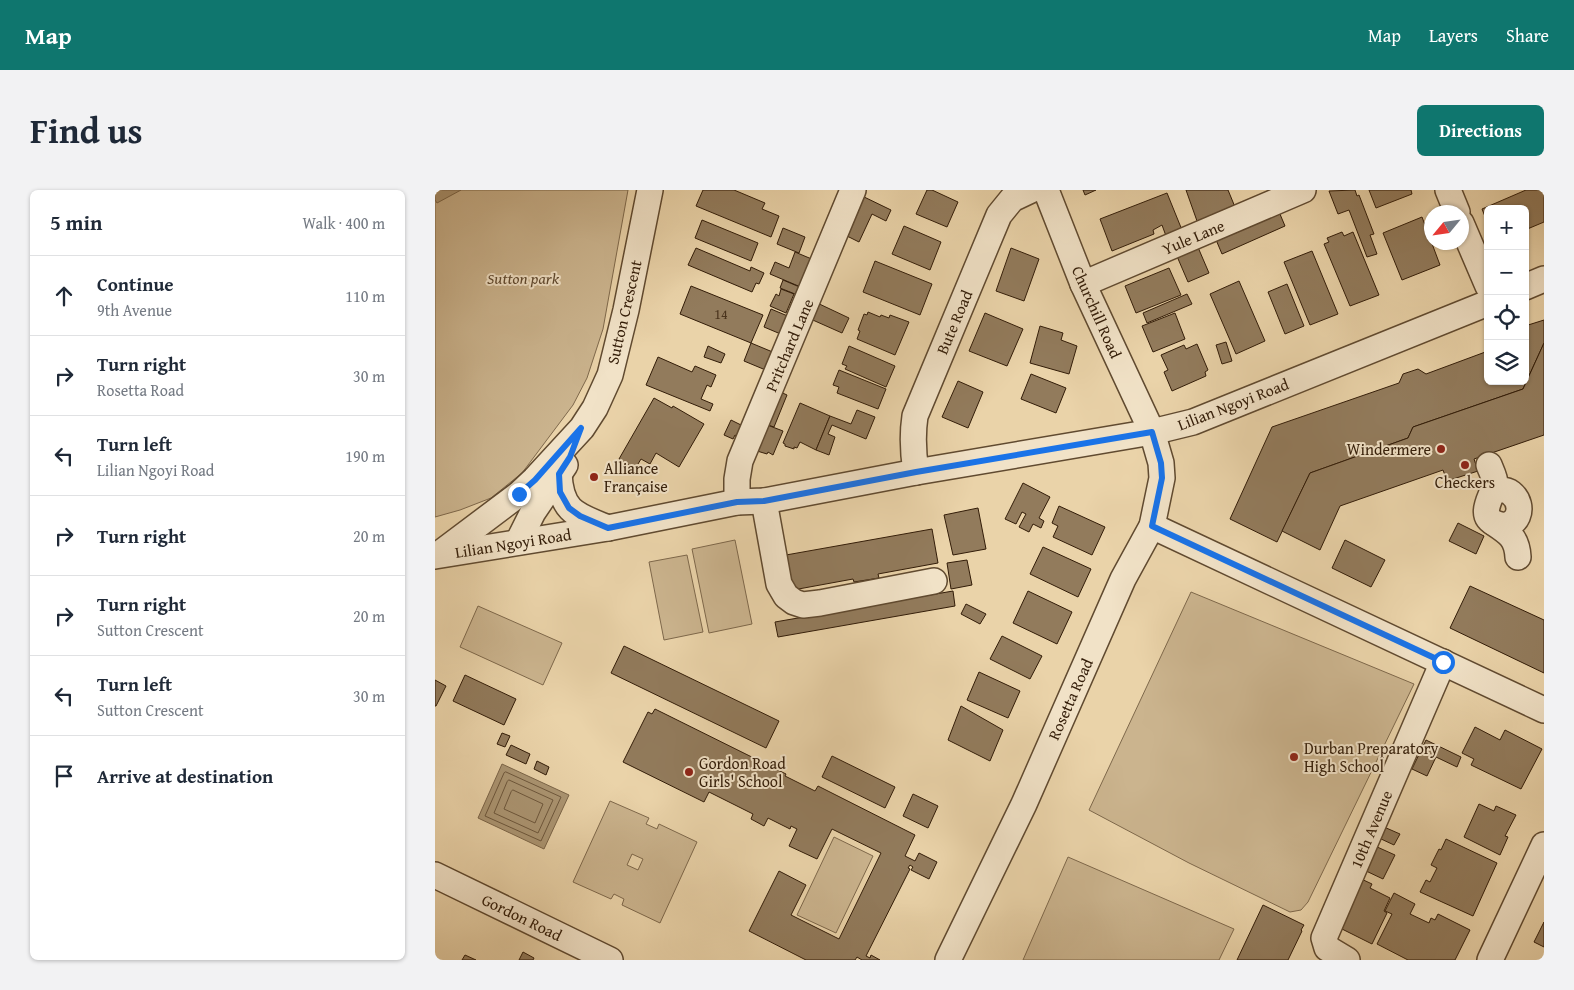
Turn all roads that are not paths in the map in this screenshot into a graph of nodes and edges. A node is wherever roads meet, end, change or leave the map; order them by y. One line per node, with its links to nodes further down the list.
1 (650, 190): 14 (street, Sutton Crescent)
2 (853, 190): 20 (street, Pritchard Lane)
3 (1031, 190): 17 (street, Bute Road)
4 (1046, 190): 11 (street, Churchill Road)
5 (1303, 190): 11 (street, Yule Lane)
6 (1448, 190): 7 (street)
7 (1454, 205)
8 (1469, 242): 9 (street)
9 (1484, 277)
10 (1544, 279): 12 (street)
11 (1083, 284): 15 (street, Churchill Road)
12 (1529, 285)
13 (1484, 305): 15 (street, Lilian Ngoyi Road)
14 (581, 428): 18 (street, Sutton Crescent); 24 (street, Sutton Crescent)
15 (1152, 432): 17 (street, Lilian Ngoyi Road); 21 (street, Rosetta Road)
16 (1489, 465): 25 (street)
17 (916, 472): 19 (street, Lilian Ngoyi Road)
18 (559, 474): 22 (street); 23 (street, Sutton Crescent)
19 (764, 501): 20 (street, Lilian Ngoyi Road); 26 (street)
20 (737, 502): 22 (street, Lilian Ngoyi Road)
21 (1152, 526): 27 (street); 32 (street, Rosetta Road)
22 (608, 528): 23 (street, Lilian Ngoyi Road)
23 (518, 542): 24 (street, Lilian Ngoyi Road)
24 (437, 555)
25 (1518, 557)
26 (934, 581)
27 (1443, 662): 28 (street); 33 (street, 10th Avenue)
28 (1544, 710)
29 (1544, 844): 34 (street)
30 (435, 874): 31 (street, Gordon Road)
31 (610, 960)
32 (948, 960)
33 (1347, 960)
34 (1489, 960)

